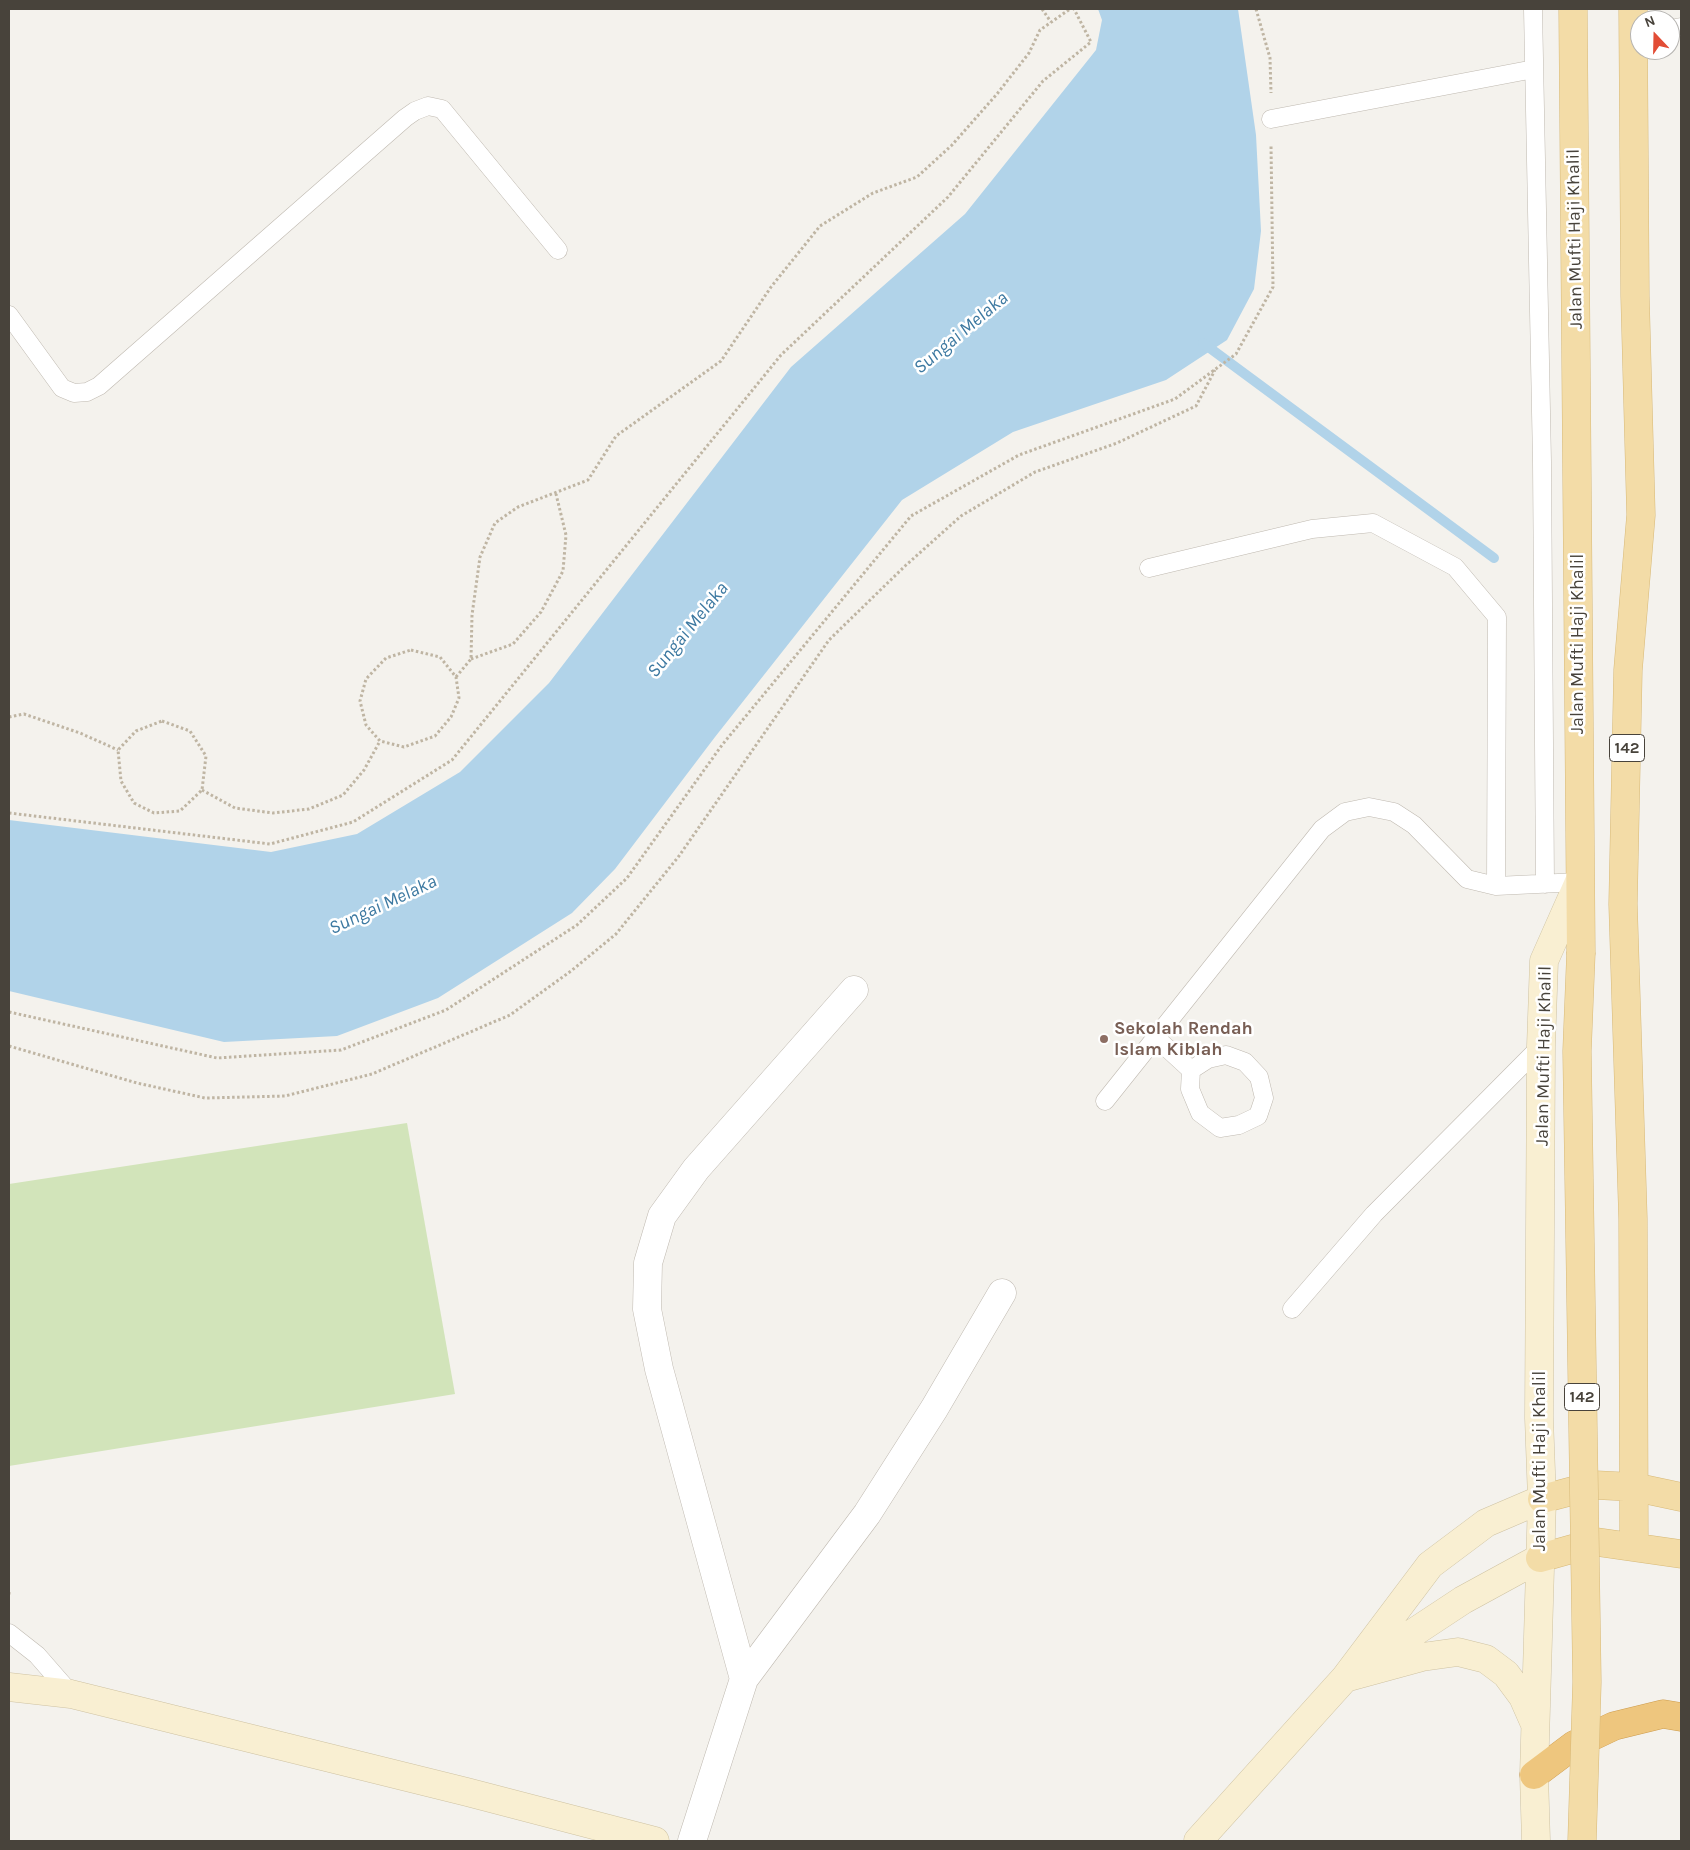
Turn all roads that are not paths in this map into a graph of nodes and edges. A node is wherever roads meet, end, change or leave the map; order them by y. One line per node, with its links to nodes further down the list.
1 (1533, 9): 4 (lane)
2 (1573, 9): 9 (main road, Jalan Mufti Haji Khalil / 142)
3 (1637, 60): 19 (main road, 142)
4 (1534, 69): 5 (lane); 10 (lane)
5 (1271, 119)
6 (558, 250): 7 (lane)
7 (9, 315)
8 (1149, 568): 11 (lane)
9 (1579, 882): 10 (lane); 14 (street, Jalan Mufti Haji Khalil / 142); 37 (main road, 142, bridge)
10 (1545, 884): 11 (lane)
11 (1496, 886): 13 (lane)
12 (854, 990): 27 (street)
13 (1155, 1037): 15 (lane); 16 (lane)
14 (1541, 1046): 18 (lane); 21 (street, Jalan Mufti Haji Khalil / 142)
15 (1191, 1070): 15 (lane)
16 (1105, 1101)
17 (1002, 1293): 27 (street)
18 (1292, 1309)
19 (1634, 1487): 20 (main road); 21 (main road); 22 (main road, 142)
20 (1681, 1497)
21 (1542, 1500): 24 (street, Jalan Mufti Haji Khalil / 142); 26 (street)
22 (1634, 1546): 23 (main road); 24 (main road)
23 (1681, 1554)
24 (1540, 1558): 26 (street); 31 (street, Jalan Mufti Haji Khalil / 142)
25 (9, 1633): 29 (lane)
26 (1345, 1678): 31 (street); 35 (street)
27 (744, 1679): 34 (street)
28 (9, 1687): 29 (street)
29 (71, 1694): 33 (street)
30 (1681, 1717): 32 (highway)
31 (1535, 1726): 32 (street, Jalan Mufti Haji Khalil / 142)
32 (1534, 1775): 36 (street, Jalan Mufti Haji Khalil / 142)
33 (655, 1841)
34 (692, 1841)
35 (1198, 1841)
36 (1536, 1841)
37 (1582, 1841)

